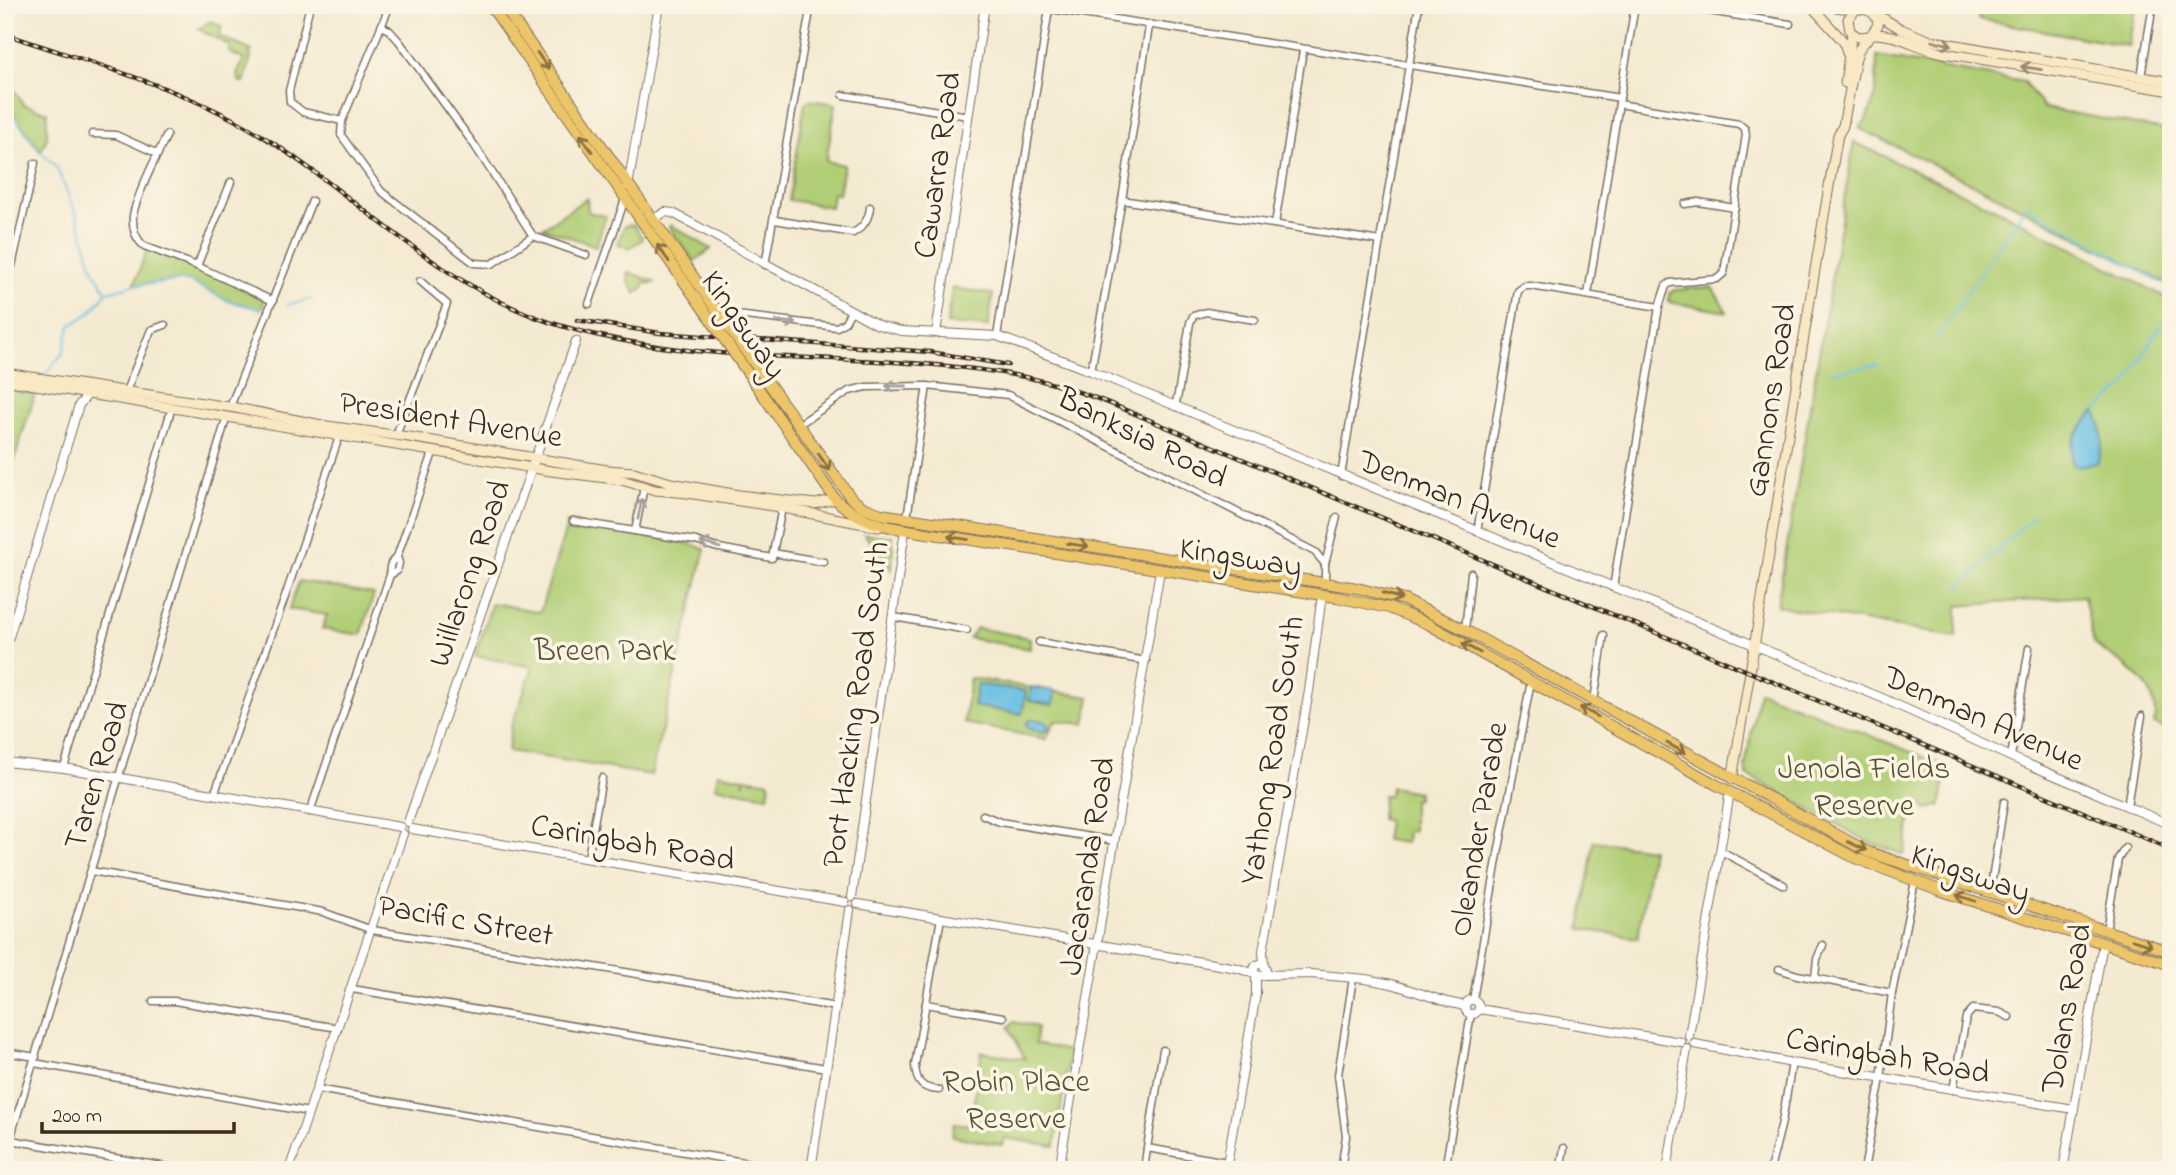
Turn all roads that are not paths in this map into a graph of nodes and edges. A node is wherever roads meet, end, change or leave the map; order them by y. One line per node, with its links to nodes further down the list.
1 (310, 5): 33 (street)
2 (390, 5): 20 (street)
3 (490, 5): 41 (main road, Kingsway, one-way to 3)
4 (503, 5): 40 (main road, Kingsway, one-way to 40)
5 (659, 5): 40 (street)
6 (811, 5): 48 (street)
7 (985, 5): 32 (street, Cawarra Road)
8 (1025, 5): 16 (street)
9 (1419, 5): 25 (street)
10 (1635, 5): 31 (street)
11 (1671, 5): 14 (street)
12 (1826, 5): 17 (main road)
13 (2153, 5): 27 (street)
14 (1688, 7): 19 (street)
15 (1812, 7): 22 (main road); 26 (main road)
16 (1049, 9): 21 (street); 66 (street)
17 (1856, 9): 18 (main road); 22 (main road)
18 (1876, 13): 23 (main road); 27 (main road, one-way to 27)
19 (1790, 24)
20 (382, 26): 33 (street); 50 (street)
21 (1149, 26): 24 (street); 42 (street)
22 (1851, 32): 23 (main road); 26 (main road)
23 (1871, 35): 29 (main road, one-way to 23); 36 (main road, Gannons Road)
24 (1303, 50): 25 (street); 49 (street)
25 (1409, 65): 31 (street); 51 (street)
26 (1848, 65): 36 (main road)
27 (2141, 76): 28 (main road)
28 (2171, 82)
29 (2171, 91)
30 (843, 95): 32 (street)
31 (1619, 101): 46 (street); 56 (street)
32 (968, 116): 65 (street, Cawarra Road)
33 (342, 121): 50 (street)
34 (92, 134): 37 (street)
35 (167, 135): 37 (street)
36 (1838, 135): 112 (main road, Gannons Road)
37 (158, 154): 54 (street)
38 (35, 163): 57 (street)
39 (231, 182): 54 (street)
40 (629, 184): 41 (street); 47 (main road, Kingsway)
41 (625, 199): 59 (street); 62 (main road, Kingsway, one-way to 41)
42 (1122, 200): 49 (street); 69 (street)
43 (312, 201): 58 (street, Taren Road)
44 (1685, 204): 46 (street)
45 (870, 207): 48 (street)
46 (1735, 208): 60 (street)
47 (654, 219): 53 (street); 62 (main road, Kingsway)
48 (775, 220): 53 (street)
49 (1275, 224): 51 (street)
50 (533, 236): 52 (street)
51 (1380, 241): 87 (street)
52 (586, 255)
53 (765, 265): 61 (street)
54 (197, 266): 58 (street)
55 (420, 281): 83 (street)
56 (1588, 294): 60 (street); 97 (street)
57 (5, 297)
58 (273, 301): 79 (street, Taren Road)
59 (589, 304)
60 (1659, 307): 105 (street)
61 (851, 311): 62 (street, one-way to 61); 65 (street, Denman Avenue)
62 (715, 316): 68 (main road, Kingsway, bridge); 68 (main road, Kingsway, bridge)
63 (1255, 320): 77 (street)
64 (165, 325): 75 (street)
65 (936, 333): 66 (street, Denman Avenue)
66 (997, 336): 69 (street, Denman Avenue)
67 (576, 341): 85 (street, Willarong Road)
68 (752, 370): 80 (main road, Kingsway); 81 (main road, Kingsway)
69 (1091, 371): 77 (street, Denman Avenue)
70 (5, 373): 75 (main road, President Avenue)
71 (5, 380): 73 (main road, President Avenue)
72 (927, 386): 80 (street, Banksia Road, one-way to 80); 93 (street); 101 (street, Banksia Road)
73 (71, 390): 74 (main road, President Avenue); 76 (street)
74 (89, 393): 75 (main road, President Avenue); 76 (street)
75 (125, 395): 78 (main road, President Avenue); 79 (main road, President Avenue)
76 (79, 405): 114 (street)
77 (1174, 406): 87 (street, Denman Avenue)
78 (172, 407): 79 (main road, President Avenue); 122 (street)
79 (229, 412): 82 (main road, President Avenue); 83 (main road, President Avenue); 123 (street, Taren Road)
80 (798, 425): 81 (main road); 89 (main road, Kingsway, one-way to 89)
81 (789, 432): 89 (main road, Kingsway)
82 (340, 434): 83 (main road, President Avenue); 127 (street)
83 (394, 439): 84 (main road, President Avenue)
84 (435, 445): 85 (main road, President Avenue); 130 (street)
85 (533, 463): 86 (main road, President Avenue); 88 (main road, President Avenue); 133 (street, Willarong Road)
86 (614, 470): 88 (main road); 90 (main road, President Avenue)
87 (1341, 476): 97 (street, Denman Avenue)
88 (644, 487): 90 (main road, President Avenue); 96 (street, one-way to 88)
89 (843, 500): 90 (main road, President Avenue); 91 (main road); 93 (main road, Kingsway); 95 (main road, Kingsway)
90 (782, 504): 91 (main road, President Avenue); 98 (street)
91 (819, 515): 95 (main road, President Avenue)
92 (1337, 517): 101 (street, Yathong Road South)
93 (907, 518): 95 (main road, Port Hacking Road South); 99 (main road, Kingsway, one-way to 99)
94 (573, 521): 96 (street)
95 (903, 530): 102 (main road, Kingsway, one-way to 95); 107 (street, Port Hacking Road South)
96 (635, 531): 98 (street, one-way to 96)
97 (1477, 532): 105 (street, Denman Avenue)
98 (774, 553): 100 (street)
99 (1161, 558): 102 (main road); 104 (main road, Kingsway)
100 (824, 562)
101 (1325, 564): 104 (street, Yathong Road South)
102 (1160, 570): 106 (main road, Kingsway); 115 (street, Jacaranda Road)
103 (1471, 573): 109 (street)
104 (1325, 583): 106 (main road, Yathong Road South); 109 (main road, Kingsway, one-way to 109)
105 (1612, 588): 112 (street, Denman Avenue)
106 (1322, 595): 117 (main road, Kingsway, one-way to 106); 152 (street, Yathong Road South)
107 (894, 617): 108 (street); 142 (street, Port Hacking Road South)
108 (967, 630)
109 (1465, 630): 116 (main road, Kingsway)
110 (1604, 635): 118 (street)
111 (1039, 642): 115 (street)
112 (1756, 645): 120 (street, Denman Avenue); 125 (main road, Gannons Road)
113 (2029, 648): 120 (street)
114 (5, 650)
115 (1146, 661): 134 (street, Jacaranda Road)
116 (1536, 669): 117 (main road, Oleander Parade); 118 (main road, Kingsway)
117 (1531, 681): 126 (main road, Kingsway, one-way to 117); 158 (street, Oleander Parade)
118 (1594, 701): 125 (main road, Kingsway, one-way to 125)
119 (2142, 716): 129 (street)
120 (2011, 757): 129 (street, Denman Avenue)
121 (5, 762): 122 (street, Caringbah Road)
122 (64, 768): 123 (street, Caringbah Road)
123 (118, 778): 127 (street, Caringbah Road); 138 (street, Taren Road)
124 (601, 778): 137 (street)
125 (1732, 779): 126 (main road); 141 (main road, Kingsway, one-way to 141)
126 (1730, 792): 136 (street); 139 (main road, Kingsway)
127 (214, 795): 130 (street, Caringbah Road)
128 (2004, 802): 141 (street)
129 (2127, 806): 132 (street, Denman Avenue)
130 (310, 812): 133 (street, Caringbah Road)
131 (983, 815): 134 (street)
132 (2171, 825)
133 (406, 828): 137 (street, Caringbah Road); 144 (street, Willarong Road)
134 (1115, 841): 147 (street, Jacaranda Road)
135 (2124, 848): 145 (street, Dolans Road)
136 (1721, 851): 140 (street); 167 (street)
137 (588, 858): 142 (street, Caringbah Road)
138 (91, 871): 144 (street, Pacific Street); 170 (street, Taren Road)
139 (1915, 881): 146 (main road, Kingsway, one-way to 139); 156 (street)
140 (1784, 885)
141 (1990, 892): 145 (main road, Kingsway)
142 (851, 903): 143 (street, Caringbah Road); 161 (street, Port Hacking Road South)
143 (941, 918): 147 (street, Caringbah Road); 159 (street)
144 (372, 930): 155 (street, Willarong Road); 161 (street, Pacific Street)
145 (2106, 931): 146 (main road, Dolans Road); 149 (main road, Kingsway, one-way to 149)
146 (2103, 943): 150 (main road, Kingsway); 177 (street, Dolans Road)
147 (1098, 944): 152 (street, Caringbah Road); 190 (street, Jacaranda Road)
148 (1823, 945): 153 (street)
149 (2171, 952)
150 (2171, 965)
151 (1779, 969): 153 (street)
152 (1260, 971): 154 (street, Caringbah Road); 184 (street, Yathong Road South)
153 (1815, 977): 156 (street)
154 (1353, 978): 160 (street, Caringbah Road); 192 (street)
155 (352, 989): 166 (street, Willarong Road); 172 (street)
156 (1892, 993): 173 (street)
157 (153, 1000): 166 (street)
158 (1473, 1000): 160 (street); 162 (street)
159 (926, 1004): 164 (street); 175 (street)
160 (1465, 1006): 163 (street)
161 (836, 1007): 172 (street, Port Hacking Road South)
162 (1479, 1009): 163 (street); 167 (street, Caringbah Road)
163 (1471, 1014): 193 (street)
164 (1003, 1017)
165 (2009, 1017): 176 (street)
166 (338, 1028): 174 (street, Willarong Road)
167 (1688, 1043): 171 (street, Caringbah Road); 195 (street)
168 (1163, 1050): 180 (street)
169 (5, 1052): 170 (street)
170 (35, 1060): 178 (street); 179 (street, Taren Road)
171 (1792, 1063): 173 (street, Caringbah Road); 196 (street)
172 (826, 1069): 189 (street, Port Hacking Road South)
173 (1881, 1078): 176 (street, Caringbah Road); 197 (street)
174 (317, 1089): 178 (street, Willarong Road); 188 (street)
175 (939, 1090)
176 (1953, 1090): 177 (street, Caringbah Road)
177 (2074, 1109): 198 (street, Dolans Road)
178 (309, 1112): 187 (street, Willarong Road)
179 (8, 1140): 182 (street, Taren Road); 183 (street)
180 (1147, 1148): 184 (street); 191 (street)
181 (1564, 1148): 194 (street)
182 (5, 1156)
183 (131, 1161): 185 (street); 186 (street)
184 (1227, 1166)
185 (129, 1170)
186 (184, 1170)
187 (289, 1170)
188 (790, 1170)
189 (810, 1170)
190 (1059, 1170)
191 (1144, 1170)
192 (1341, 1170)
193 (1445, 1170)
194 (1560, 1170)
195 (1667, 1170)
196 (1770, 1170)
197 (1864, 1170)
198 (2063, 1170)

